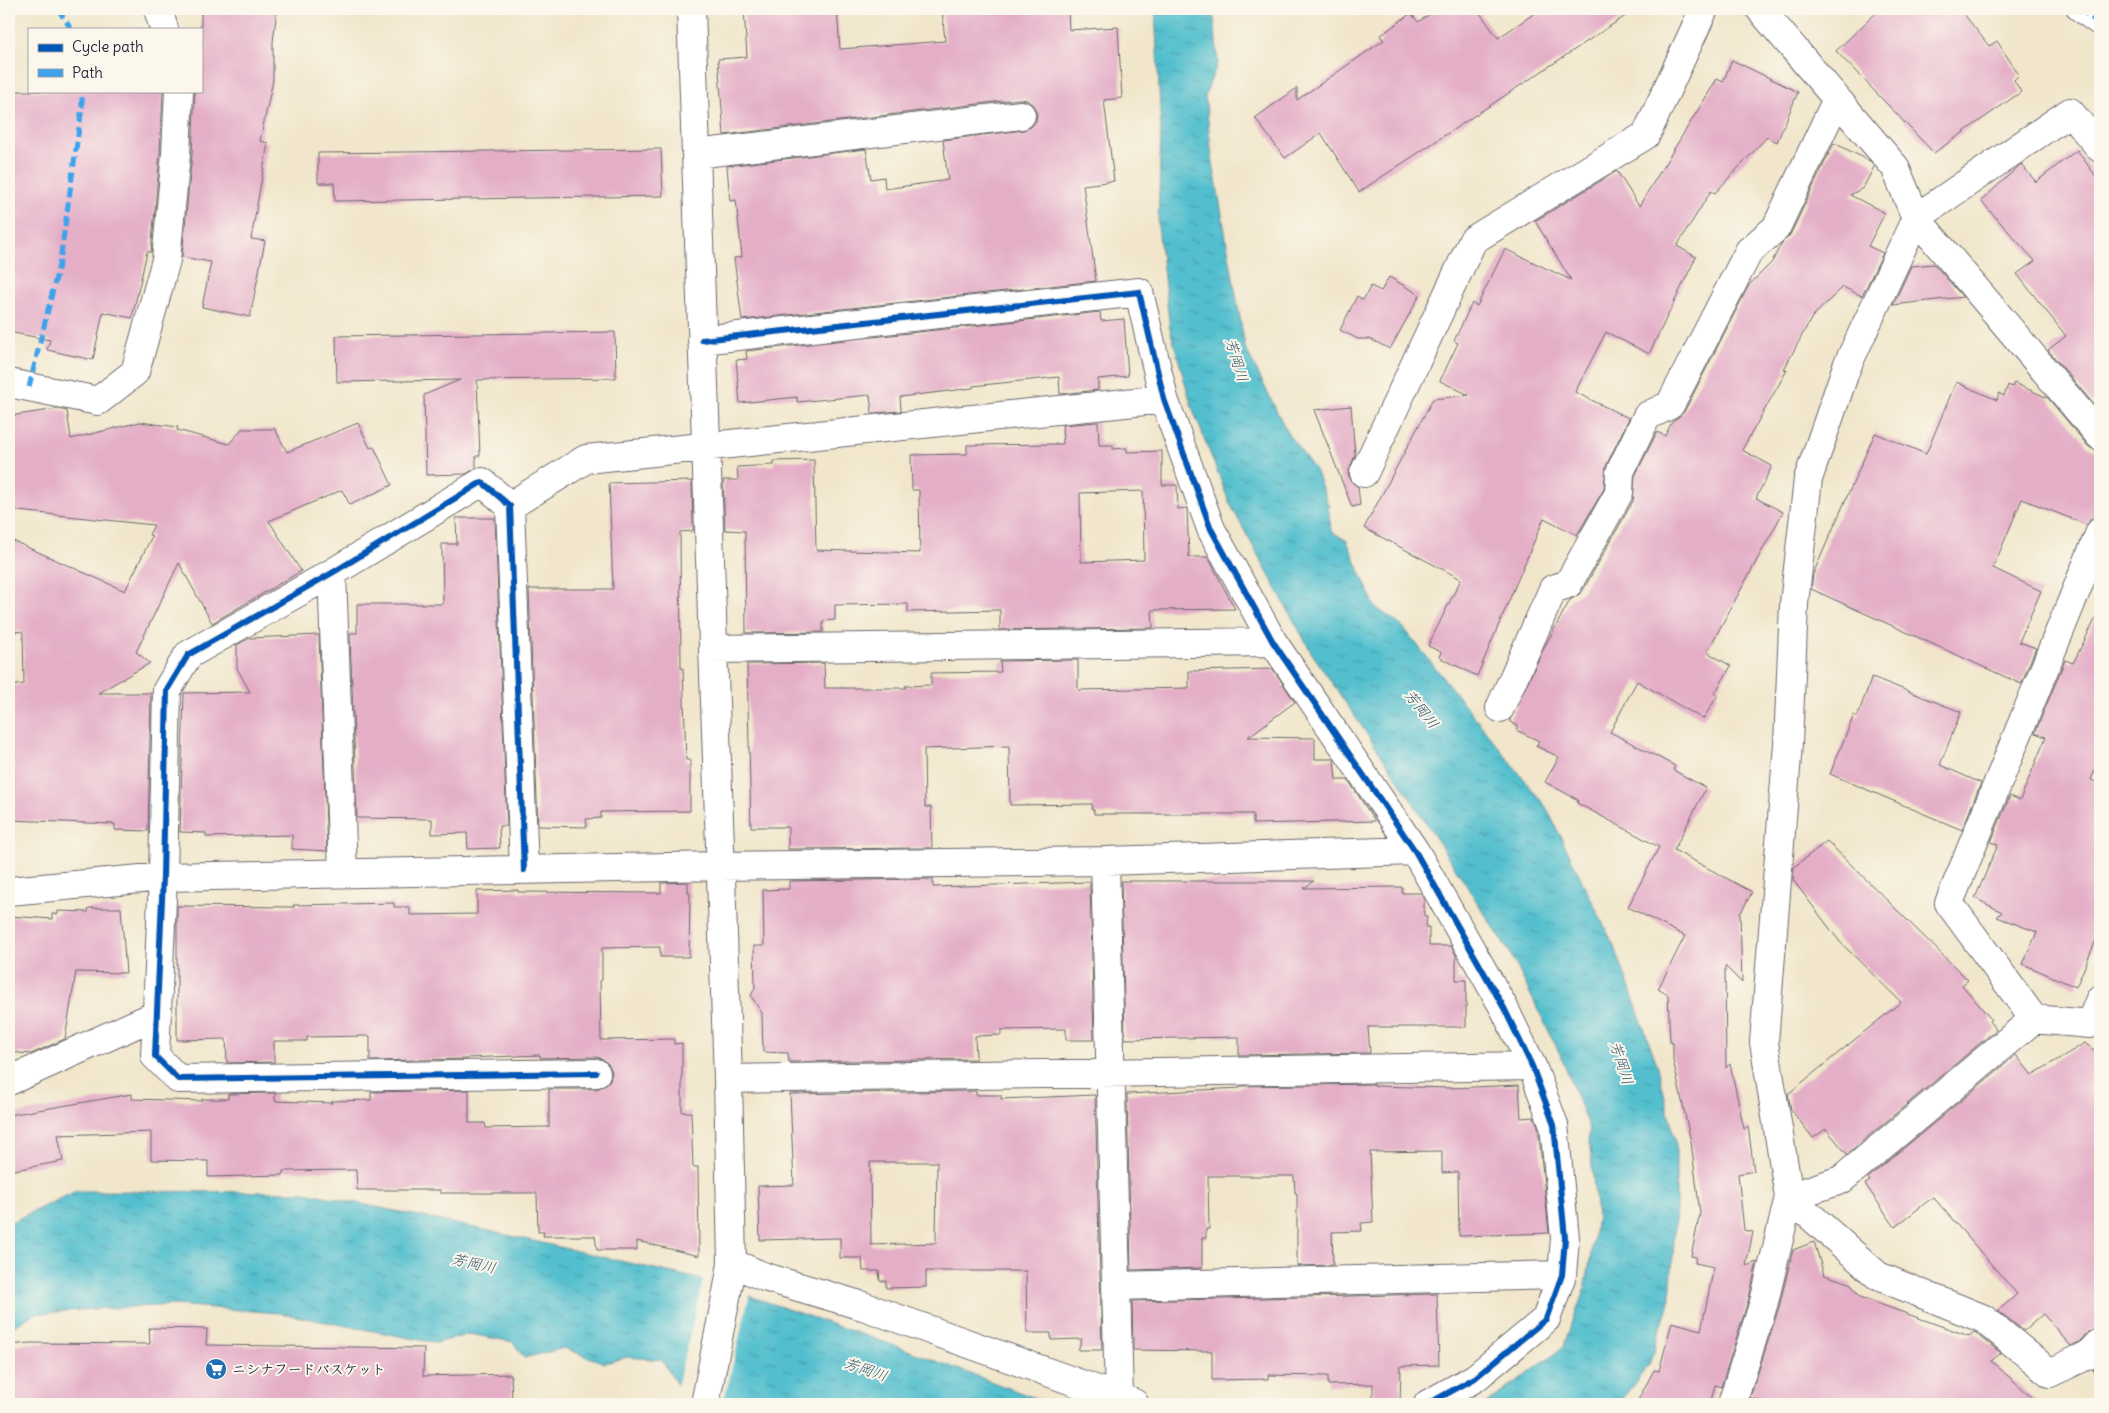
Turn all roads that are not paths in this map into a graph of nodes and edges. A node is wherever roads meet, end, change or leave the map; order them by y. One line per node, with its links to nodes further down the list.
1 (158, 9): 7 (street)
2 (691, 9): 12 (street)
3 (1704, 9): 19 (street)
4 (1760, 9): 9 (street)
5 (2079, 9): 6 (street)
6 (2100, 24)
7 (164, 28)
8 (179, 92): 15 (street)
9 (1837, 99): 13 (street); 25 (street)
10 (1021, 115): 12 (street)
11 (2100, 148): 13 (street)
12 (696, 154): 14 (street)
13 (1916, 218): 17 (street); 41 (street)
14 (702, 340): 16 (street); 18 (street)
15 (9, 382)
16 (1164, 399): 18 (street); 23 (street)
17 (2100, 436)
18 (706, 446): 20 (street); 24 (street)
19 (1364, 472)
20 (510, 506): 22 (street); 29 (street)
21 (2100, 532): 35 (street)
22 (332, 573): 30 (street); 31 (street)
23 (1273, 642): 24 (street); 26 (street)
24 (712, 649): 28 (street)
25 (1500, 708)
26 (1415, 851): 27 (street); 36 (street)
27 (1105, 861): 28 (street); 38 (street)
28 (720, 866): 29 (street); 39 (street)
29 (524, 870): 30 (street)
30 (343, 873): 31 (street)
31 (163, 877): 32 (street); 34 (street)
32 (9, 891)
33 (2100, 999): 35 (street)
34 (156, 1015): 37 (street); 40 (street)
35 (2034, 1018): 41 (street)
36 (1532, 1066): 38 (street); 43 (street)
37 (596, 1073)
38 (1110, 1073): 39 (street); 44 (street)
39 (728, 1079): 42 (street)
40 (9, 1081)
41 (1789, 1197): 45 (street); 49 (street)
42 (730, 1273): 46 (street); 47 (street)
43 (1562, 1275): 44 (street); 48 (street)
44 (1116, 1286): 46 (street)
45 (2100, 1342)
46 (1128, 1401)
47 (705, 1403)
48 (1428, 1404)
49 (1732, 1404)

